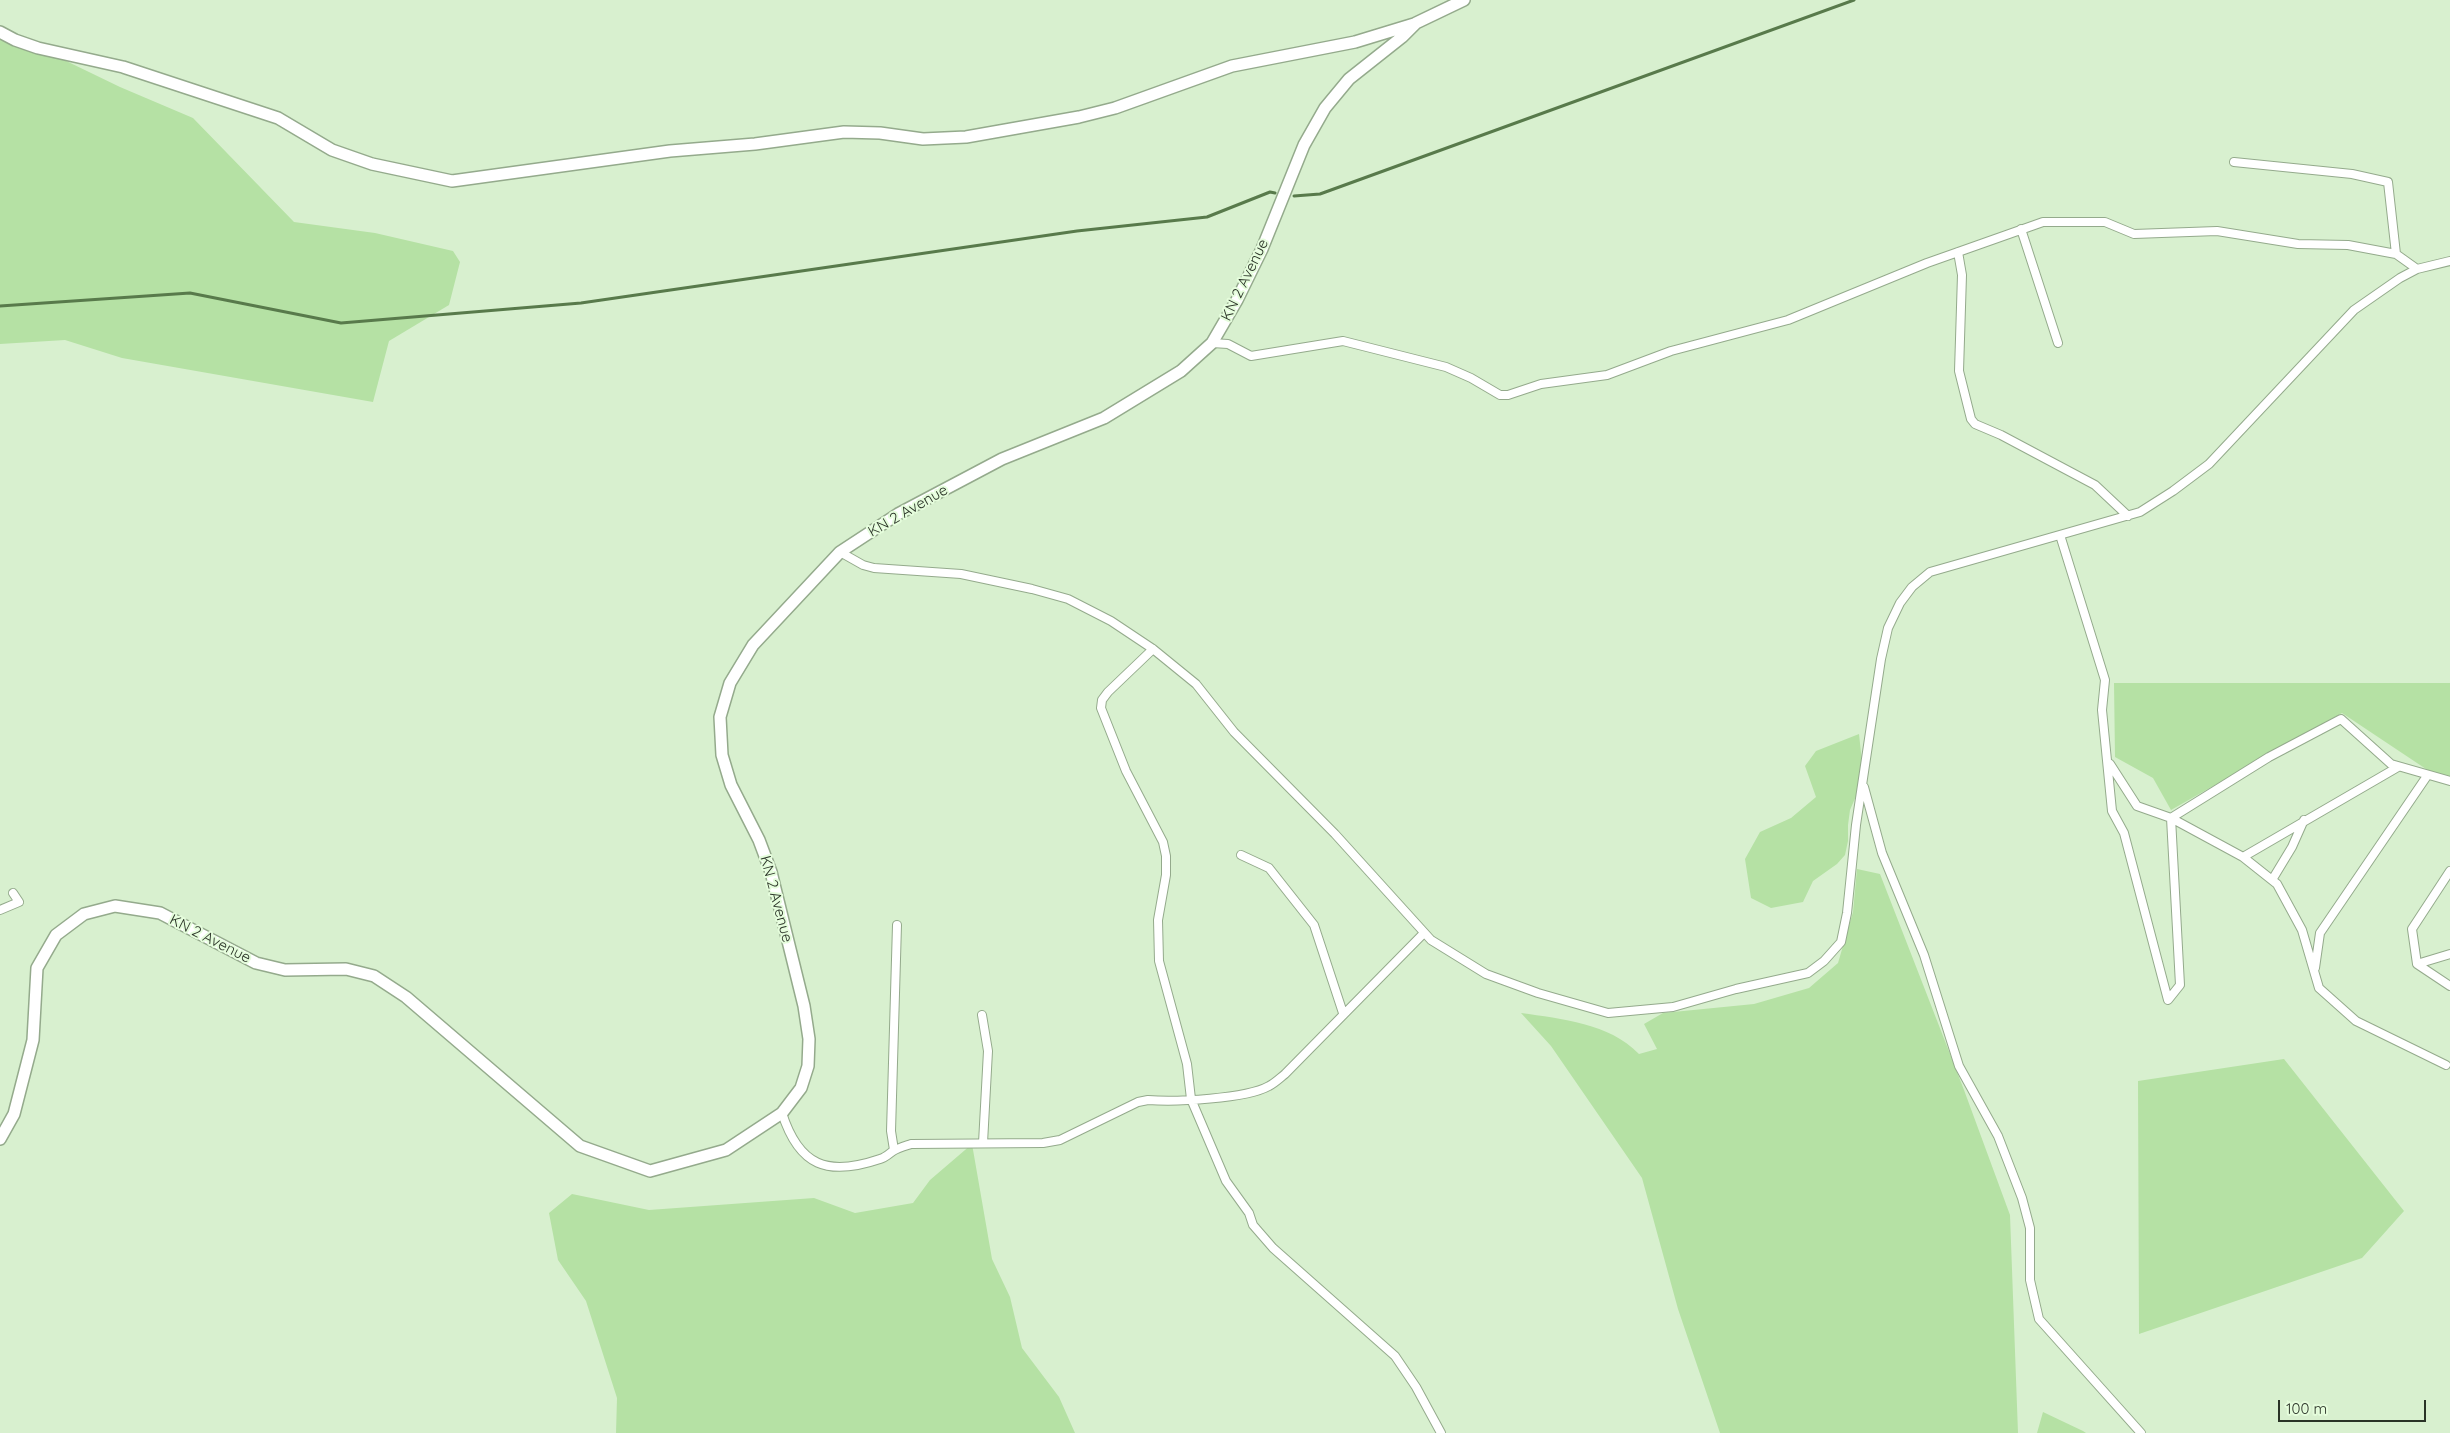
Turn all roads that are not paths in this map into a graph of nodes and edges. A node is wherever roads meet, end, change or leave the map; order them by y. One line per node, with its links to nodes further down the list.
1 (1464, 0): 2 (main road, KN 2 Avenue)
2 (1416, 23): 3 (main road); 10 (main road, KN 2 Avenue)
3 (0, 32)
4 (2234, 162): 7 (street)
5 (2021, 230): 6 (street); 7 (street); 11 (street)
6 (1958, 252): 10 (street); 12 (street)
7 (2396, 254): 9 (street)
8 (2450, 260): 9 (street)
9 (2417, 269): 12 (street)
10 (1212, 343): 14 (main road, KN 2 Avenue)
11 (2058, 343)
12 (2128, 516): 13 (street)
13 (2060, 536): 16 (street); 19 (street)
14 (840, 552): 15 (street); 39 (main road, KN 2 Avenue)
15 (1153, 649): 30 (street); 38 (street)
16 (2108, 762): 21 (street); 21 (street)
17 (2398, 767): 18 (street); 21 (street); 22 (street)
18 (2428, 776): 20 (street); 33 (street)
19 (1863, 782): 30 (street); 44 (street)
20 (2450, 782)
21 (2171, 818): 24 (street)
22 (2304, 820): 24 (street); 26 (street)
23 (1241, 855): 35 (street)
24 (2244, 857): 26 (street)
25 (2450, 871): 32 (street)
26 (2272, 880): 33 (street)
27 (13, 893): 28 (street)
28 (0, 910)
29 (897, 925): 42 (street)
30 (1424, 932): 35 (street)
31 (2450, 954): 32 (street)
32 (2417, 964): 34 (street)
33 (2314, 971): 37 (street)
34 (2450, 986)
35 (1343, 1013): 38 (street)
36 (982, 1015): 41 (street)
37 (2446, 1065)
38 (1191, 1099): 41 (street); 43 (street)
39 (782, 1113): 40 (main road, KN 2 Avenue); 42 (street)
40 (0, 1139)
41 (983, 1143): 42 (street)
42 (894, 1150)
43 (1441, 1433)
44 (2141, 1433)

